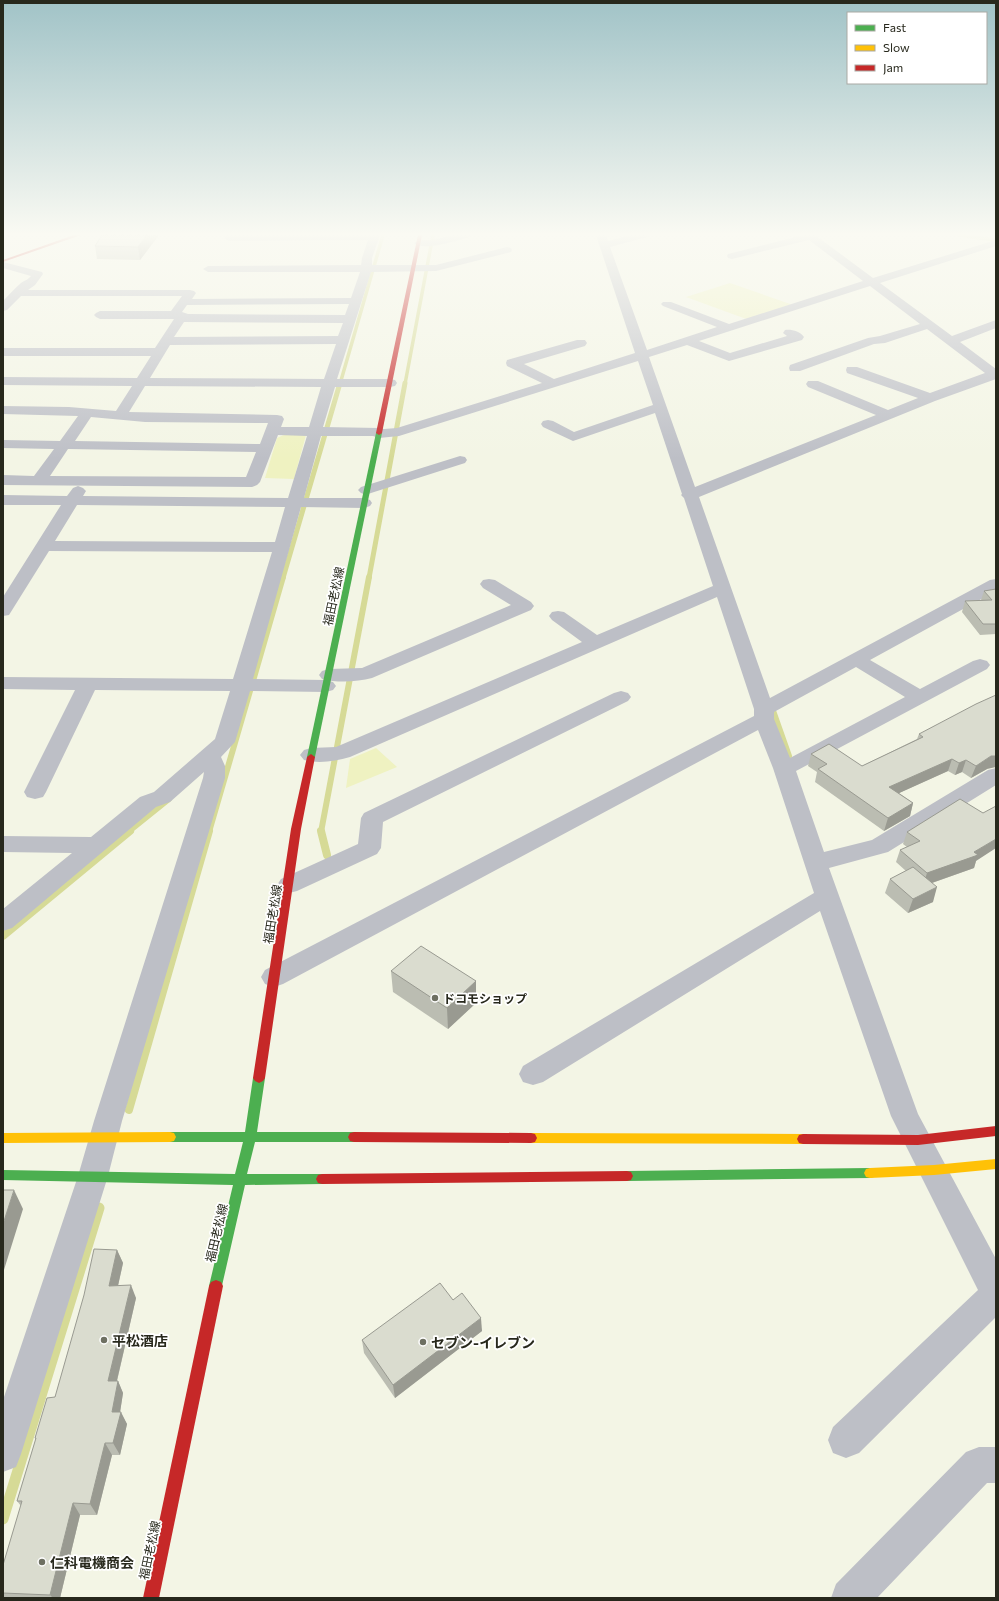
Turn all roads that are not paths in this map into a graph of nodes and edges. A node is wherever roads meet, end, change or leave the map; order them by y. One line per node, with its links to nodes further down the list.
1 (181, 310): 10 (street)
2 (353, 310): 9 (street)
3 (411, 310): 34 (main road, 福田老松線)
4 (629, 310): 24 (street)
5 (682, 310): 14 (street)
6 (786, 310): 14 (street)
7 (904, 310): 12 (street)
8 (100, 315): 10 (street)
9 (350, 319): 10 (street); 17 (street)
10 (176, 320): 13 (street); 16 (street)
11 (996, 324): 19 (street)
12 (925, 326): 19 (street); 28 (street)
13 (159, 328)
14 (729, 328): 18 (street)
15 (790, 333): 25 (street)
16 (166, 340): 17 (street); 23 (street)
17 (343, 340): 33 (street)
18 (688, 341): 24 (street); 25 (street)
19 (951, 341): 30 (street)
20 (581, 342): 21 (street)
21 (563, 348): 27 (street); 35 (street)
22 (3, 352): 23 (street)
23 (160, 352): 32 (street)
24 (645, 354): 27 (street); 38 (street)
25 (729, 357): 26 (street)
26 (707, 364)
27 (605, 367): 35 (street)
28 (795, 368)
29 (852, 370): 37 (street)
30 (993, 373): 37 (street)
31 (3, 381): 32 (street)
32 (141, 382): 33 (street); 42 (street)
33 (336, 383): 34 (street); 45 (street)
34 (390, 383): 46 (main road, 福田老松線)
35 (553, 383): 46 (street)
36 (813, 384): 41 (street)
37 (930, 398): 41 (street)
38 (660, 407): 43 (street); 54 (street)
39 (3, 410): 40 (street)
40 (88, 412): 42 (street); 48 (street)
41 (888, 415): 54 (street)
42 (120, 416): 44 (street)
43 (548, 424)
44 (272, 432): 45 (street); 49 (street)
45 (322, 432): 46 (street); 58 (street)
46 (379, 433): 55 (main road, 福田老松線)
47 (3, 444): 48 (street)
48 (63, 445): 49 (street); 52 (street)
49 (265, 448): 53 (street)
50 (460, 460): 55 (street)
51 (3, 480): 52 (street)
52 (39, 480): 53 (street)
53 (85, 480): 57 (street)
54 (693, 493): 63 (street)
55 (365, 497): 58 (street); 69 (main road, 福田老松線)
56 (3, 500): 57 (street)
57 (72, 501): 58 (street); 59 (street)
58 (301, 503): 60 (street)
59 (44, 546): 60 (street); 64 (street)
60 (281, 547): 72 (street)
61 (489, 584): 69 (street)
62 (996, 584): 67 (street)
63 (722, 588): 66 (street); 75 (street)
64 (3, 611)
65 (558, 616): 66 (street)
66 (596, 643): 76 (street)
67 (857, 660): 74 (street); 75 (street)
68 (980, 665): 74 (street)
69 (340, 677): 72 (street); 76 (main road, 福田老松線)
70 (3, 683): 71 (street)
71 (88, 683): 72 (street); 80 (street)
72 (242, 685): 77 (street)
73 (621, 698): 84 (street)
74 (920, 698): 78 (street)
75 (768, 709): 78 (street); 89 (street)
76 (311, 755): 84 (main road, 福田老松線)
77 (212, 762): 82 (street); 93 (street)
78 (790, 766): 83 (street)
79 (996, 776): 83 (street)
80 (35, 792)
81 (3, 844): 82 (street)
82 (96, 845): 87 (street)
83 (824, 860): 85 (street)
84 (289, 885): 89 (main road, 福田老松線)
85 (827, 896): 90 (street); 95 (street)
86 (3, 901): 87 (street)
87 (28, 901): 88 (street)
88 (3, 922)
89 (274, 977): 92 (main road, 福田老松線)
90 (533, 1074)
91 (996, 1131): 95 (main road)
92 (250, 1136): 93 (main road); 95 (main road); 100 (main road, 福田老松線)
93 (103, 1137): 94 (main road); 99 (street)
94 (3, 1138)
95 (918, 1140): 97 (street)
96 (996, 1164): 97 (main road)
97 (934, 1170): 100 (main road); 101 (street)
98 (3, 1175): 99 (main road)
99 (93, 1176): 100 (main road); 103 (street)
100 (241, 1180): 105 (main road, 福田老松線)
101 (996, 1294): 102 (street)
102 (846, 1440)
103 (3, 1454)
104 (996, 1465): 106 (street)
105 (151, 1598)
106 (850, 1598)

